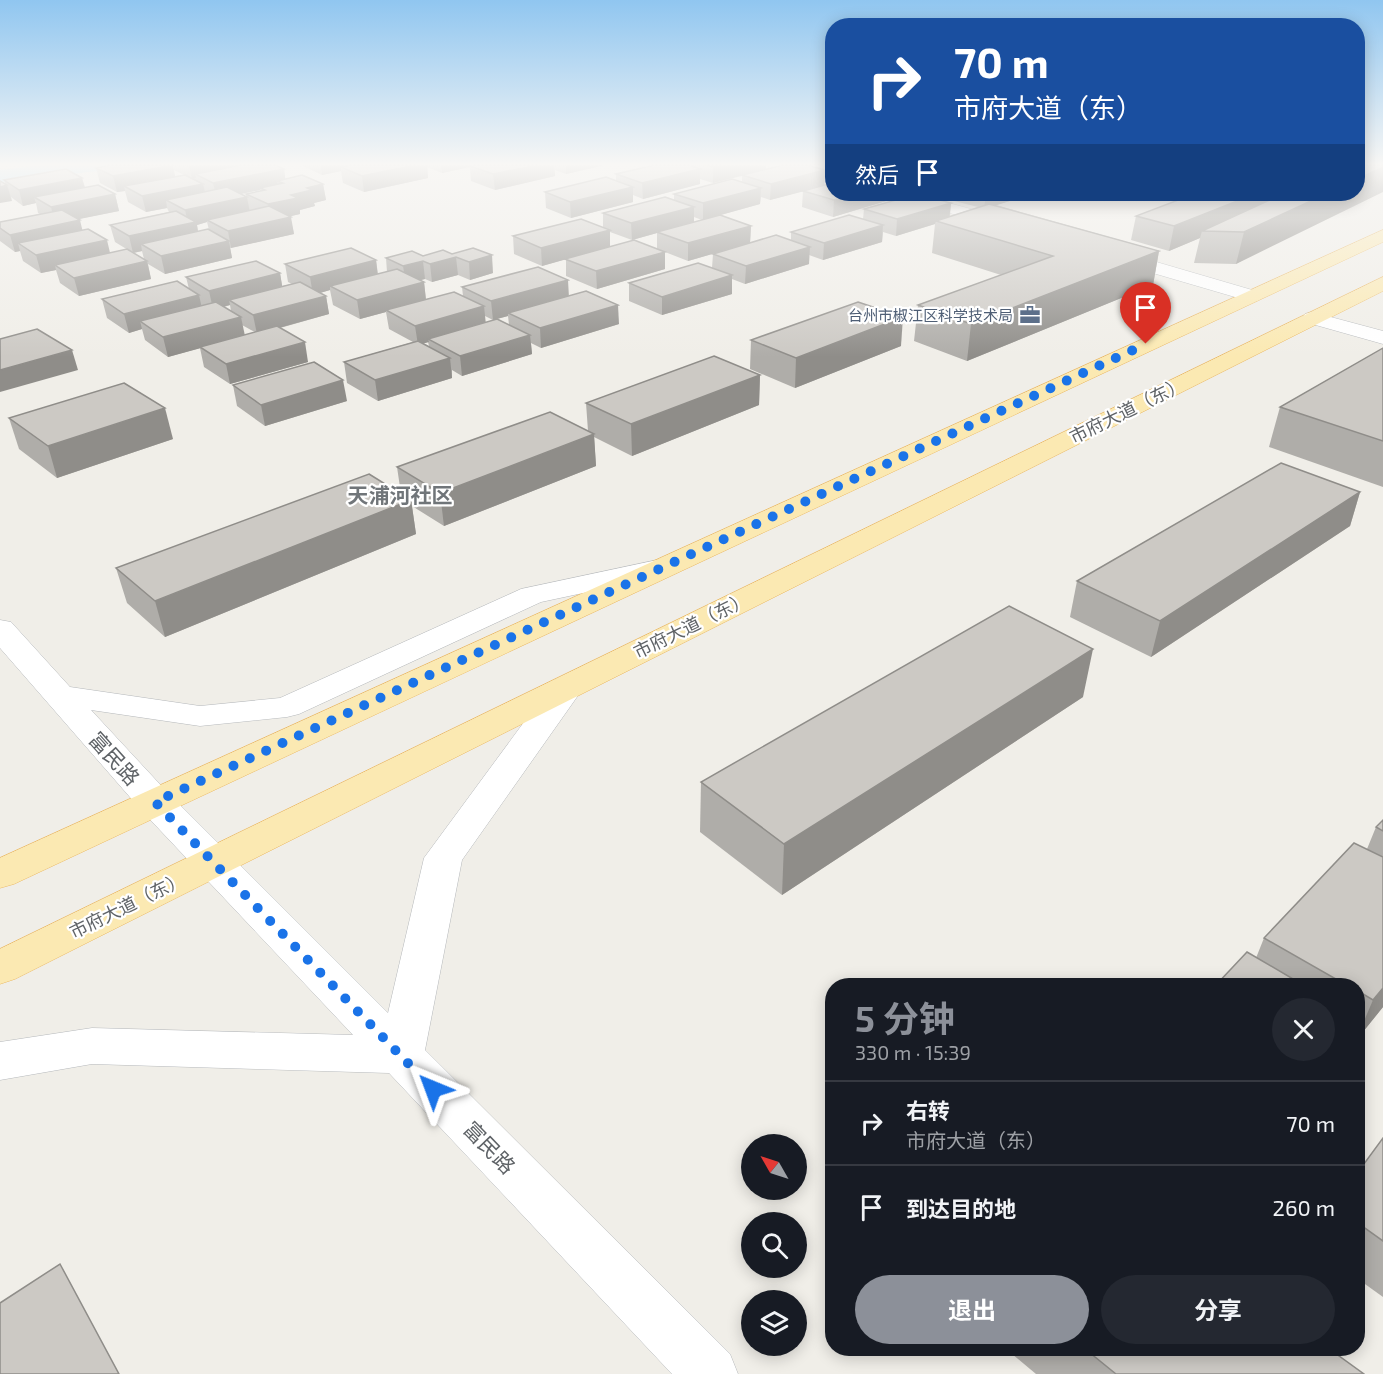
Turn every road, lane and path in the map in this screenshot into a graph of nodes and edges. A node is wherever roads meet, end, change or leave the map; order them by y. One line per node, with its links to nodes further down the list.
1 (1022, 229): 2 (street)
2 (1025, 230)
3 (1383, 235): 6 (main road)
4 (1093, 249): 6 (street)
5 (1383, 283): 7 (main road, 市府大道（东）)
6 (1252, 296): 9 (main road)
7 (1312, 318): 8 (street); 11 (main road, 市府大道（东）)
8 (1383, 338)
9 (662, 568): 12 (street); 13 (main road)
10 (0, 630): 12 (street, 富民路)
11 (567, 687): 14 (main road, 市府大道（东）); 17 (street)
12 (58, 694): 13 (street, 富民路)
13 (155, 802): 14 (street, 富民路); 15 (main road)
14 (213, 862): 16 (main road, 市府大道（东）); 17 (street, 富民路)
15 (0, 874)
16 (0, 968)
17 (400, 1055): 18 (street); 19 (street, 富民路)
18 (0, 1061)
19 (710, 1374)

